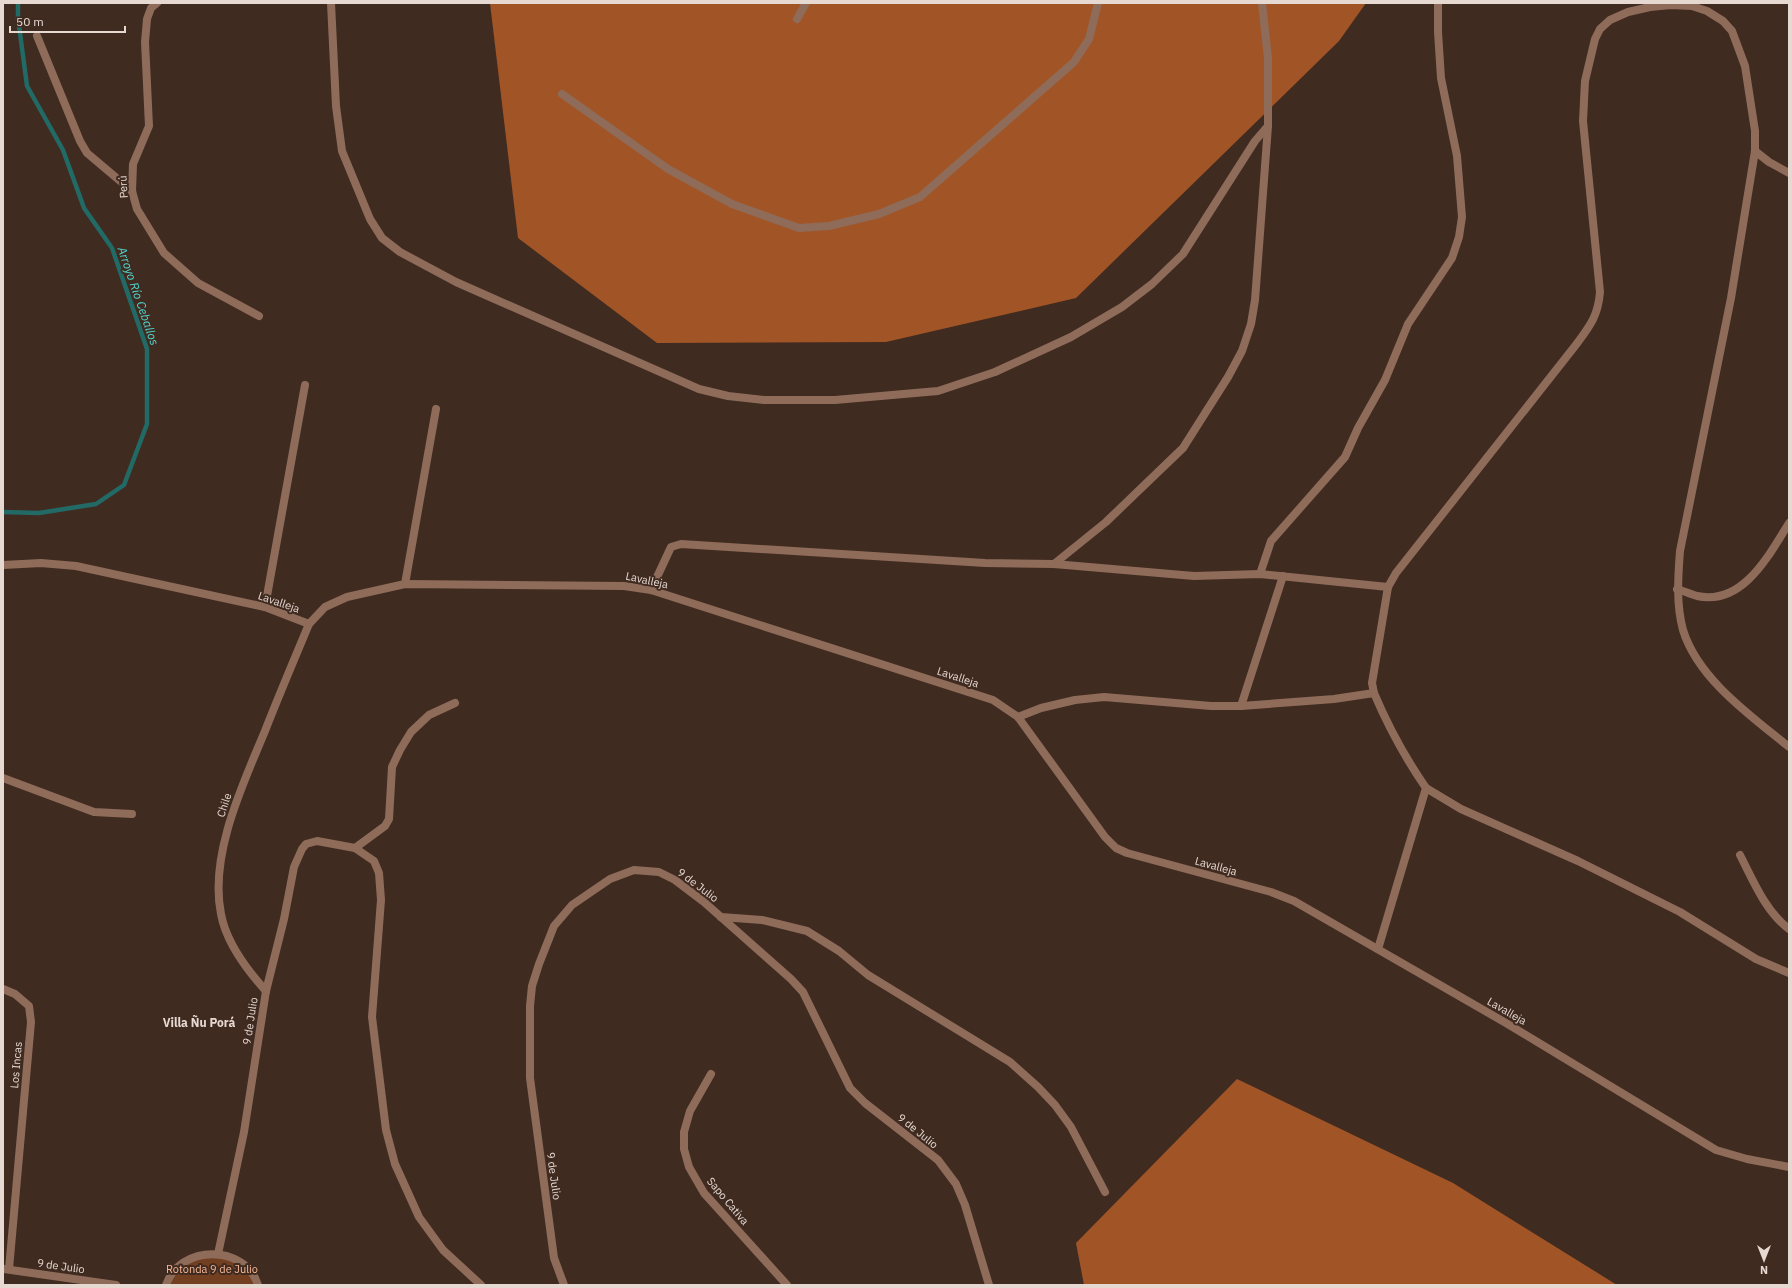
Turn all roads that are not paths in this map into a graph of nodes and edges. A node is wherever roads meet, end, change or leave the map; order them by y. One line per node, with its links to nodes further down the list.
1 (157, 3): 13 (street, Perú)
2 (331, 3): 10 (street)
3 (806, 3): 7 (street)
4 (1098, 3): 9 (street)
5 (1262, 3): 10 (street)
6 (1438, 3): 20 (street)
7 (797, 19)
8 (37, 36): 13 (street)
9 (562, 94)
10 (1268, 126): 19 (street)
11 (1755, 150): 12 (street); 23 (street); 24 (street)
12 (1789, 173)
13 (132, 191): 14 (street, Perú)
14 (259, 316)
15 (305, 386): 26 (street)
16 (436, 409): 22 (street)
17 (1789, 523): 24 (street)
18 (3, 564): 26 (street, Lavalleja)
19 (1054, 564): 20 (street); 25 (street)
20 (1260, 574): 21 (street)
21 (1283, 576): 23 (street); 30 (street)
22 (405, 584): 25 (street, Lavalleja); 27 (street, Lavalleja)
23 (1388, 587): 28 (street)
24 (1677, 589): 32 (street)
25 (651, 590): 31 (street, Lavalleja)
26 (266, 607): 27 (street, Lavalleja)
27 (309, 624): 43 (street, Chile)
28 (1374, 693): 30 (street); 34 (street)
29 (455, 704): 36 (street)
30 (1241, 706): 31 (street)
31 (1018, 716): 40 (street, Lavalleja)
32 (1789, 747)
33 (3, 778): 35 (street)
34 (1426, 788): 40 (street); 41 (street)
35 (132, 814)
36 (355, 848): 43 (street, 9 de Julio); 53 (street, 9 de Julio)
37 (1740, 855): 39 (street)
38 (721, 917): 46 (street); 54 (street, 9 de Julio); 56 (street, 9 de Julio)
39 (1789, 929)
40 (1378, 949): 45 (street, Lavalleja)
41 (1789, 973)
42 (3, 989): 48 (street, Los Incas)
43 (266, 991): 47 (street, 9 de Julio)
44 (711, 1074): 55 (street, Sapo Cativa)
45 (1789, 1167)
46 (1105, 1192)
47 (218, 1254): 51 (street); 52 (street)
48 (6, 1269): 49 (street, 9 de Julio)
49 (102, 1284): 50 (street, 9 de Julio)
50 (116, 1285)
51 (166, 1285)
52 (258, 1285)
53 (481, 1285)
54 (564, 1285)
55 (787, 1285)
56 (989, 1285)

